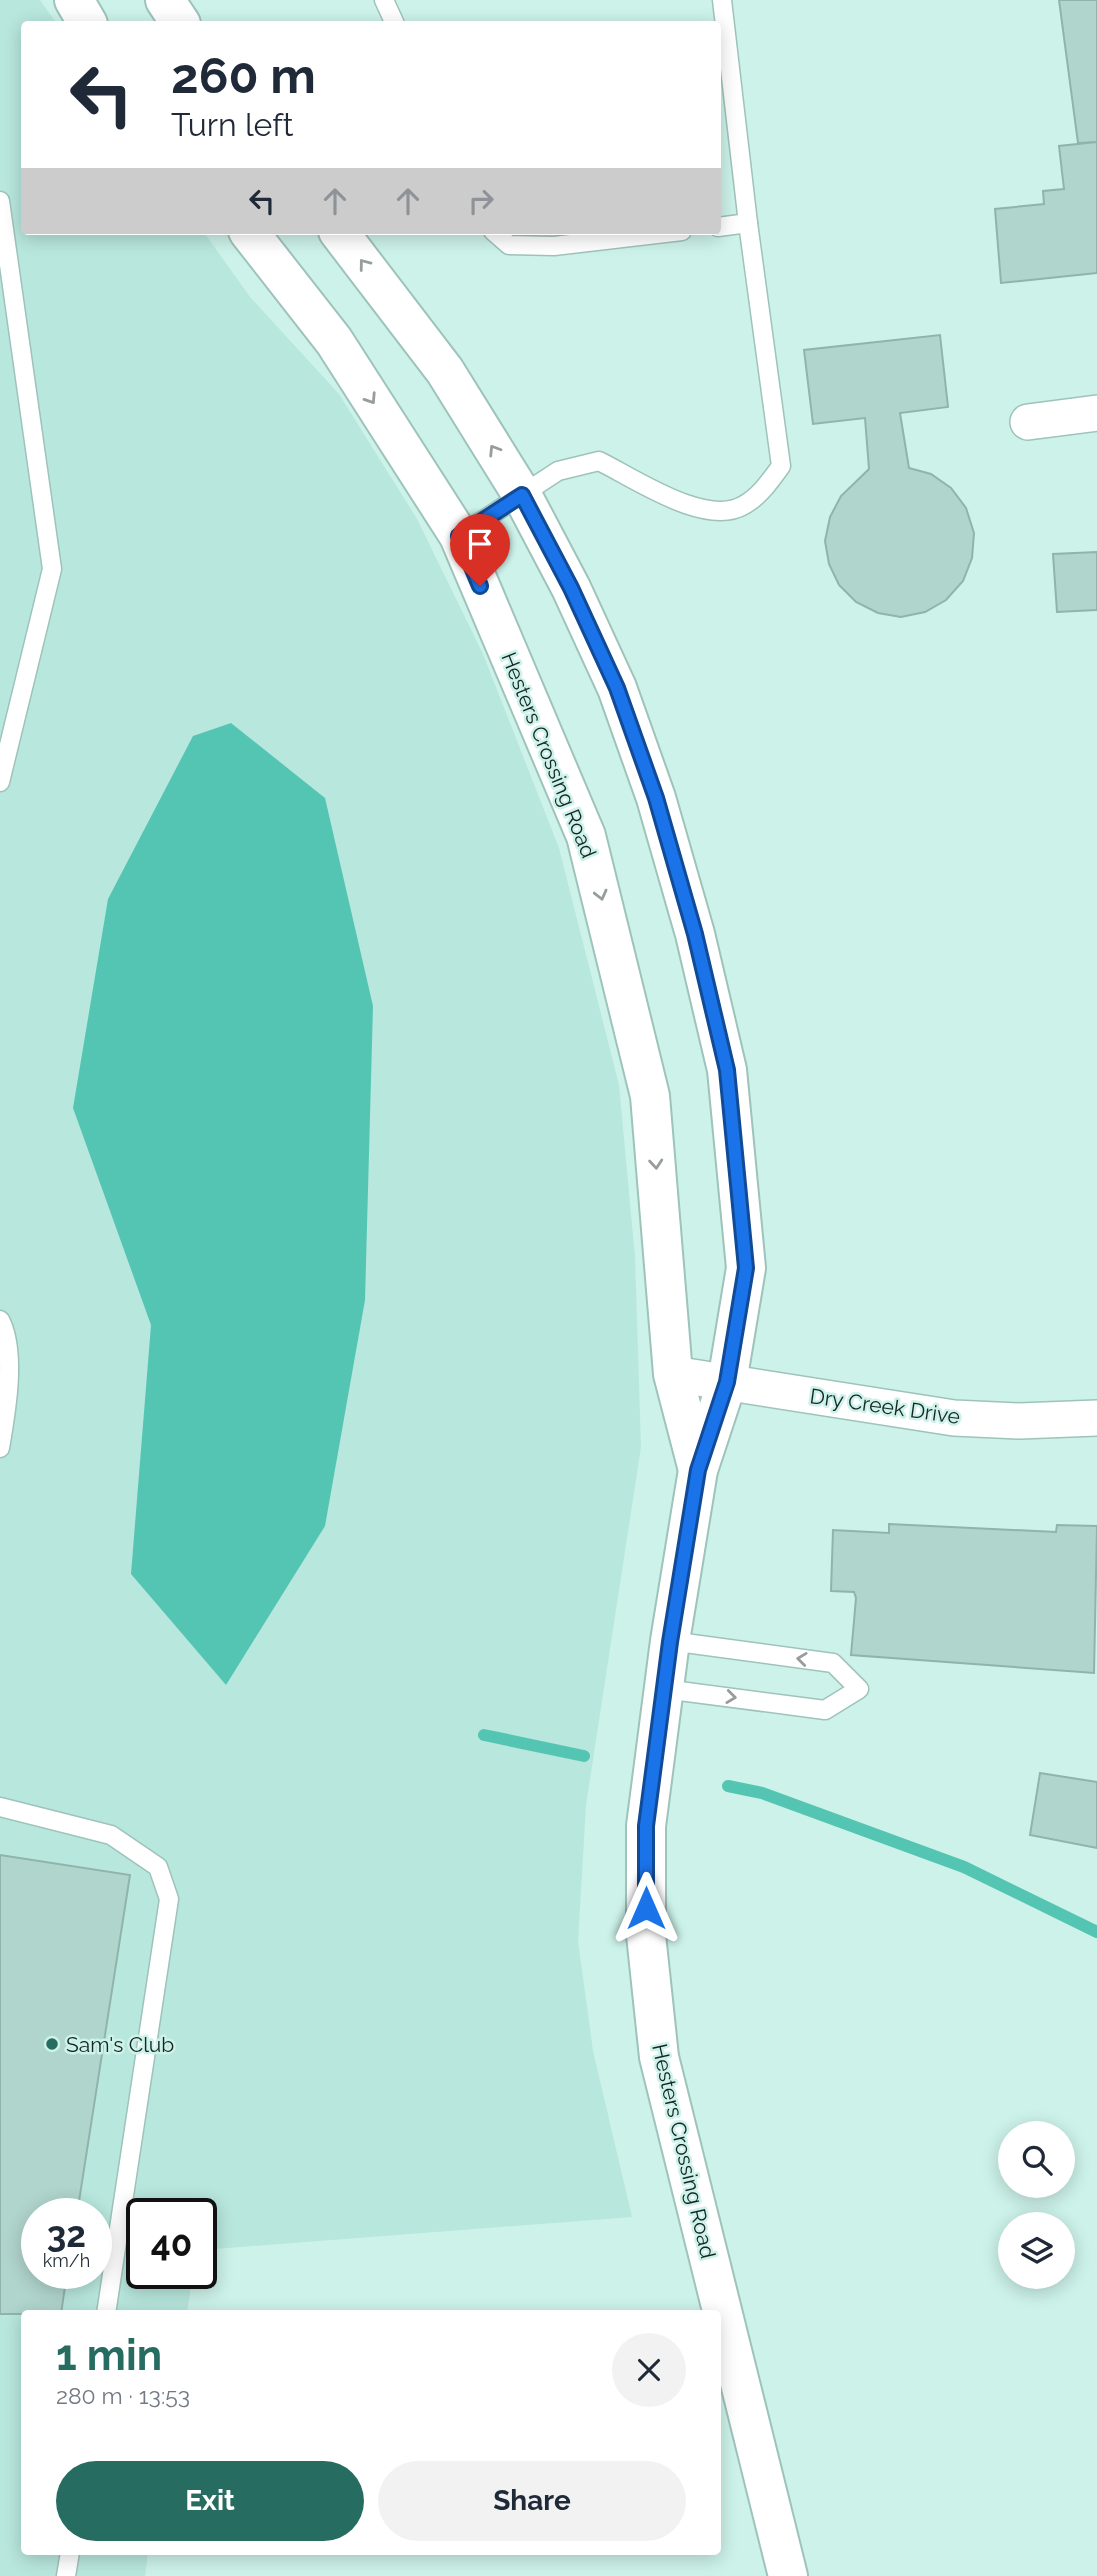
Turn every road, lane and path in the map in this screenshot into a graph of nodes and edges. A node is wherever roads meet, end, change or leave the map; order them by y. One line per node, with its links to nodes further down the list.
1 (74, 0): 5 (street)
2 (165, 0): 6 (street)
3 (384, 0): 7 (lane)
4 (722, 0): 9 (lane)
5 (86, 21)
6 (179, 21)
7 (394, 21)
8 (0, 201): 19 (lane)
9 (748, 223): 10 (lane); 17 (lane)
10 (721, 227)
11 (251, 235): 18 (street, Hesters Crossing Road, one-way to 18)
12 (341, 235): 17 (street, Hesters Crossing Road, one-way to 12)
13 (498, 235): 14 (lane)
14 (648, 235)
15 (1097, 413): 16 (street)
16 (1028, 422)
17 (522, 495): 18 (lane); 22 (street, Hesters Crossing Road)
18 (459, 536): 21 (street, Hesters Crossing Road, one-way to 21)
19 (0, 782)
20 (0, 1320): 24 (lane)
21 (673, 1374): 22 (street, Dry Creek Drive); 25 (street, Hesters Crossing Road)
22 (727, 1382): 23 (street, Dry Creek Drive); 25 (street, Hesters Crossing Road)
23 (1097, 1418)
24 (0, 1448)
25 (698, 1470): 26 (street, Hesters Crossing Road)
26 (670, 1642): 27 (street, Hesters Crossing Road); 27 (lane, one-way to 26)
27 (664, 1689): 32 (street, Hesters Crossing Road)
28 (0, 1807): 29 (lane)
29 (107, 2310)
30 (69, 2555): 31 (lane)
31 (66, 2576)
32 (788, 2576)

